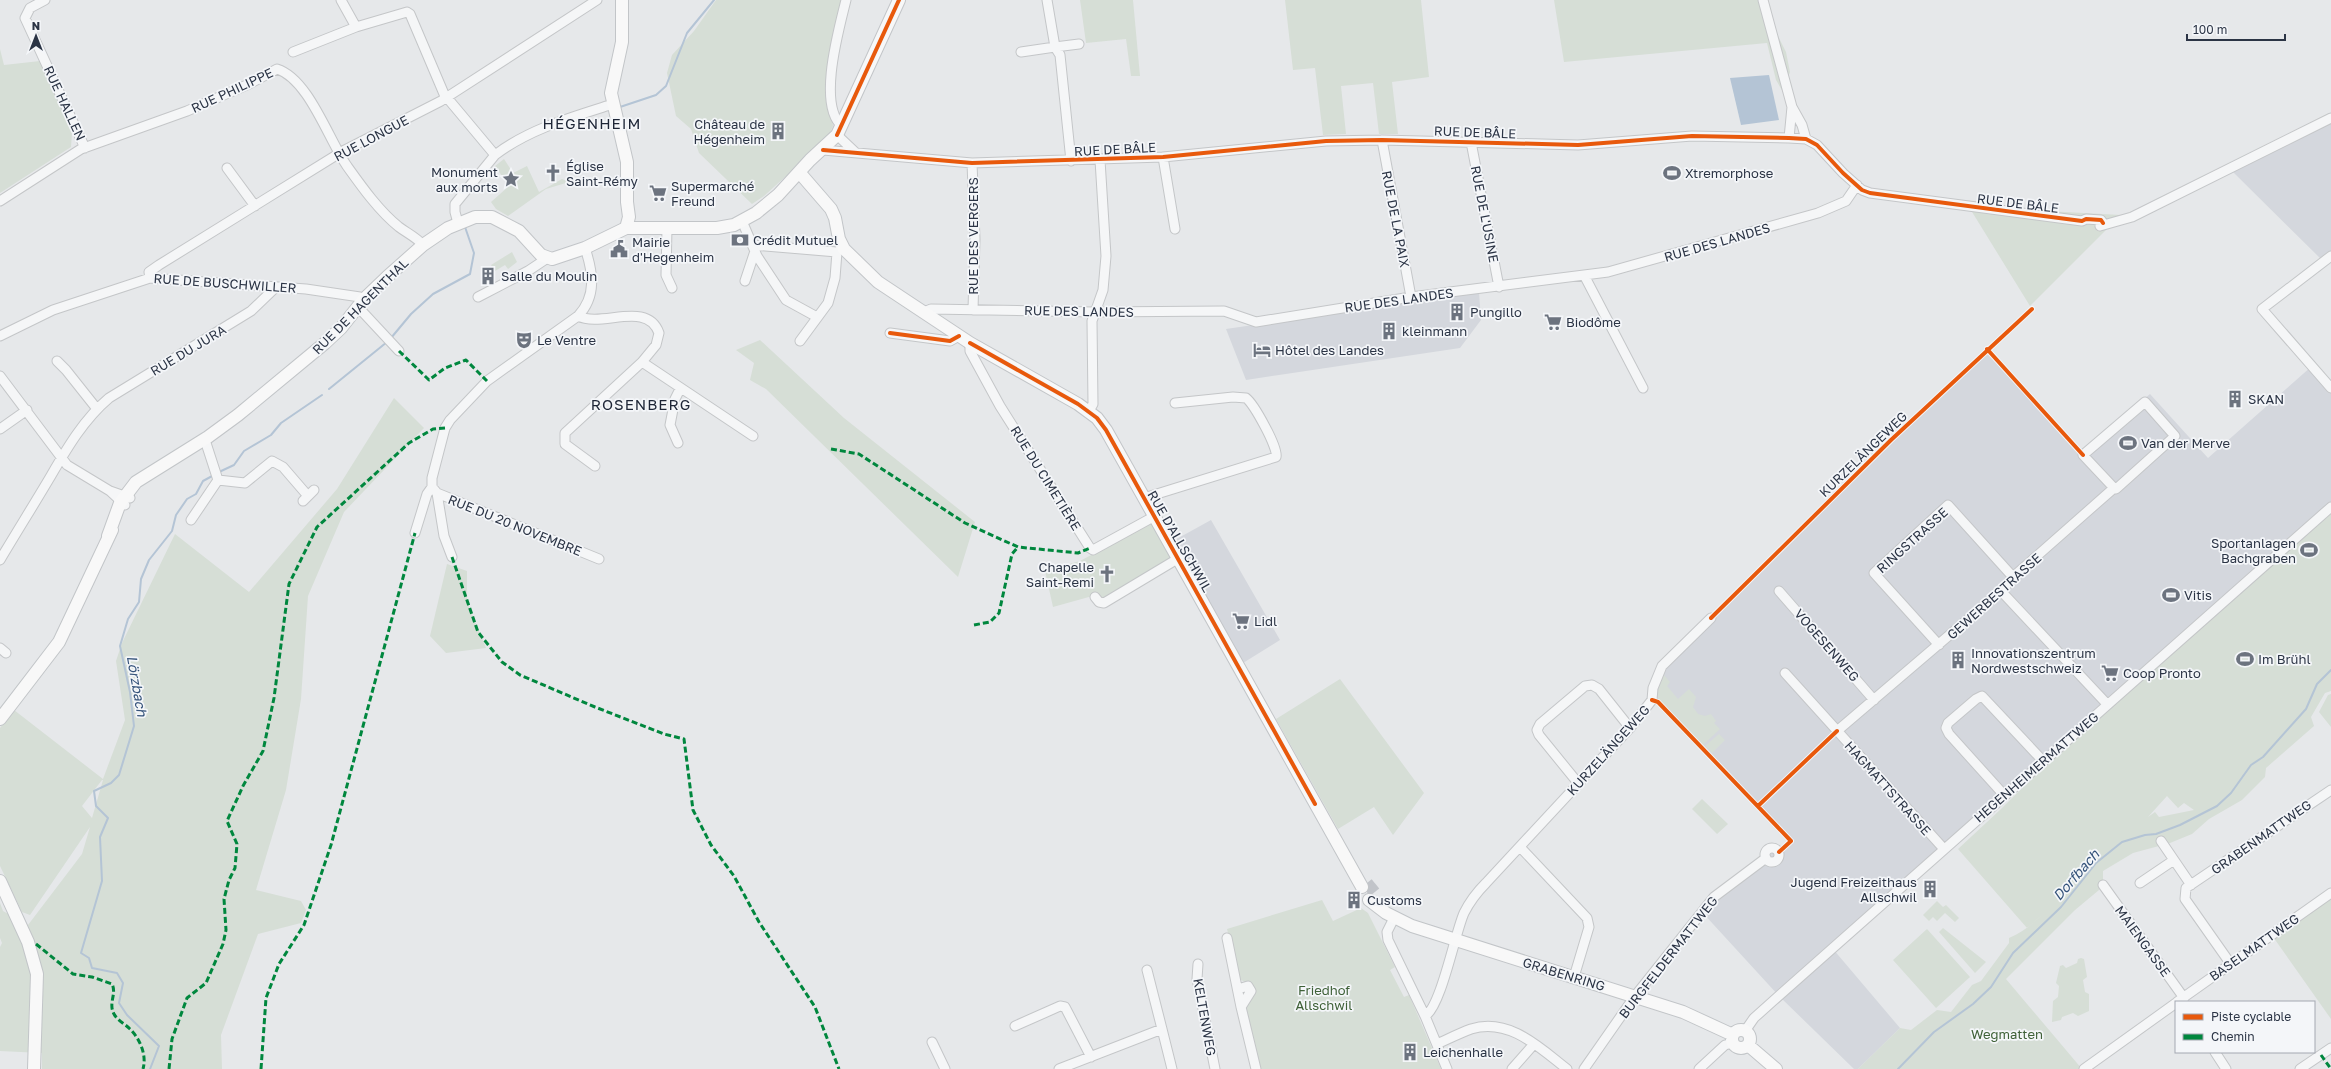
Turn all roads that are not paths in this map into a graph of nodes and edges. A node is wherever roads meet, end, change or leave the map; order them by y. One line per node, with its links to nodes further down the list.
1 (45, 0): 23 (street, RUE HALLEN)
2 (341, 0): 9 (street)
3 (597, 0): 14 (street, RUE LONGUE)
4 (622, 0): 15 (main road)
5 (846, 0): 18 (street)
6 (899, 0): 18 (main road)
7 (1047, 0): 11 (street)
8 (1763, 0): 16 (street)
9 (356, 27): 12 (street); 14 (street)
10 (1079, 44): 11 (street)
11 (1055, 48): 13 (street); 30 (street)
12 (293, 52)
13 (1021, 52)
14 (446, 97): 26 (street, RUE LONGUE); 27 (street)
15 (613, 104): 27 (street); 39 (main road)
16 (1792, 107): 19 (street); 20 (street)
17 (2331, 118): 34 (street, RUE DE BÂLE)
18 (840, 131): 24 (main road); 25 (street)
19 (1789, 138): 20 (street, RUE DE BÂLE); 22 (street, RUE DE BÂLE)
20 (1806, 139): 34 (street, RUE DE BÂLE)
21 (1382, 140): 22 (street, RUE DE BÂLE); 28 (street, RUE DE BÂLE); 55 (street, RUE DE LA PAIX)
22 (1471, 142): 52 (street, RUE DE L'USINE)
23 (85, 148): 26 (street, RUE PHILIPPE); 35 (street, RUE PHILIPPE)
24 (823, 150): 25 (street, RUE DE BÂLE); 33 (main road)
25 (855, 152): 31 (street, RUE DE BÂLE)
26 (341, 153): 36 (street, RUE LONGUE); 42 (street, RUE PHILIPPE)
27 (495, 155): 38 (street)
28 (1163, 156): 29 (street, RUE DE BÂLE); 41 (street)
29 (1100, 160): 30 (street, RUE DE BÂLE); 59 (street)
30 (1071, 161): 31 (street, RUE DE BÂLE)
31 (972, 163): 57 (street, RUE DES VERGERS)
32 (227, 168): 36 (street)
33 (799, 172): 37 (main road); 45 (main road, RUE D'ALLSCHWIL)
34 (1856, 185): 48 (street, RUE DES LANDES)
35 (0, 201)
36 (255, 206): 49 (street, RUE LONGUE)
37 (742, 221): 40 (main road); 44 (street)
38 (458, 223): 42 (main road, RUE DE HAGENTHAL); 47 (main road, RUE DE HAGENTHAL)
39 (626, 228): 40 (main road); 43 (main road)
40 (667, 228): 53 (street)
41 (1174, 229)
42 (423, 245): 56 (main road, RUE DE HAGENTHAL)
43 (585, 248): 47 (main road); 60 (street)
44 (754, 248): 45 (street); 50 (street); 61 (street)
45 (840, 250): 58 (main road, RUE D'ALLSCHWIL); 61 (street)
46 (2331, 256): 72 (street)
47 (546, 258): 54 (street)
48 (1584, 275): 52 (street, RUE DES LANDES); 71 (street)
49 (150, 278): 51 (street, RUE DE BUSCHWILLER); 63 (street, RUE DE BUSCHWILLER)
50 (745, 281)
51 (276, 287): 56 (street, RUE DE BUSCHWILLER); 75 (street, RUE DU JURA)
52 (1499, 287): 55 (street, RUE DES LANDES)
53 (672, 288)
54 (478, 297)
55 (1411, 297): 59 (street, RUE DES LANDES)
56 (361, 303): 67 (street); 80 (main road, RUE DE HAGENTHAL)
57 (973, 310): 58 (street, RUE DES LANDES); 59 (street, RUE DES LANDES)
58 (924, 312): 64 (main road, RUE D'ALLSCHWIL)
59 (1094, 312): 77 (street)
60 (578, 316): 69 (street); 86 (street)
61 (817, 317): 65 (street)
62 (890, 333): 64 (street)
63 (0, 336)
64 (959, 336): 66 (main road, RUE D'ALLSCHWIL)
65 (800, 341)
66 (970, 343): 77 (main road, RUE D'ALLSCHWIL); 91 (street, RUE DU CIMETIÈRE)
67 (399, 351)
68 (56, 361): 75 (street)
69 (642, 362): 73 (street); 83 (street)
70 (1, 379): 76 (street)
71 (1643, 388)
72 (2331, 388)
73 (680, 389): 79 (street); 81 (street)
74 (1175, 403): 88 (street)
75 (96, 409): 82 (street, RUE DU JURA)
76 (26, 410): 78 (street); 82 (street)
77 (1089, 411): 88 (main road, RUE D'ALLSCHWIL)
78 (0, 429)
79 (753, 436)
80 (205, 440): 84 (street); 89 (main road, RUE DE HAGENTHAL)
81 (678, 443)
82 (62, 457): 89 (street); 97 (street, RUE DU JURA)
83 (595, 466)
84 (217, 476): 87 (street); 92 (street)
85 (2116, 489): 98 (street, GEWERBESTRASSE)
86 (435, 490): 93 (street); 94 (street); 96 (street, RUE DU 20 NOVEMBRE)
87 (308, 496)
88 (1144, 498): 91 (main road, RUE D'ALLSCHWIL)
89 (125, 500): 107 (main road, RUE DE HAGENTHAL)
90 (2331, 507): 106 (street, HEGENHEIMERMATTWEG)
91 (1155, 516): 95 (main road, RUE D'ALLSCHWIL)
92 (191, 520)
93 (415, 532)
94 (452, 557)
95 (1179, 558): 101 (street); 120 (main road, RUE D'ALLSCHWIL)
96 (600, 559)
97 (0, 560)
98 (2013, 577): 99 (street, GEWERBESTRASSE); 103 (street, RINGSTRASSE)
99 (2001, 590): 103 (street, GEWERBESTRASSE); 106 (street)
100 (1779, 591): 105 (street, VOGESENWEG)
101 (1095, 596)
102 (1711, 618): 108 (street, KURZELÄNGEWEG)
103 (1939, 645): 105 (street, GEWERBESTRASSE)
104 (1785, 673): 109 (street, HAGMATTSTRASSE)
105 (1874, 700): 109 (street, GEWERBESTRASSE)
106 (2107, 704): 110 (street, HEGENHEIMERMATTWEG)
107 (0, 718)
108 (1630, 728): 111 (street, KURZELÄNGEWEG); 111 (street)
109 (1837, 731): 116 (street, HAGMATTSTRASSE)
110 (2043, 761): 113 (street, HEGENHEIMERMATTWEG); 113 (street)
111 (1578, 784): 115 (street, KURZELÄNGEWEG)
112 (2331, 790): 123 (street, GRABENMATTWEG)
113 (2004, 795): 116 (street, HEGENHEIMERMATTWEG)
114 (2162, 841): 118 (street)
115 (1520, 847): 128 (street, KURZELÄNGEWEG); 132 (street)
116 (1944, 849): 139 (street, HEGENHEIMERMATTWEG)
117 (1766, 858): 133 (street, BURGFELDERMATTWEG)
118 (2174, 860): 121 (street); 123 (street)
119 (0, 881): 148 (main road)
120 (1362, 883)
121 (2140, 883)
122 (2103, 885): 134 (street, MAIENGASSE)
123 (2191, 885): 130 (street)
124 (2331, 893): 130 (street, BASELMATTWEG)
125 (1373, 897): 126 (main road, GRABENRING)
126 (1394, 918): 128 (main road, GRABENRING); 136 (street)
127 (1227, 938): 153 (street)
128 (1455, 940): 132 (main road, GRABENRING); 136 (street, KURZELÄNGEWEG)
129 (1198, 964): 152 (street, KELTENWEG)
130 (2230, 964): 134 (street, BASELMATTWEG)
131 (1147, 970): 138 (street)
132 (1574, 977): 133 (main road, GRABENRING)
133 (1635, 996): 140 (main road, GRABENRING); 157 (street, BURGFELDERMATTWEG)
134 (2179, 1001)
135 (2175, 1004): 160 (street, BASELMATTWEG)
136 (1425, 1016): 142 (street)
137 (1015, 1026): 147 (street)
138 (1162, 1029): 147 (street); 151 (street)
139 (1745, 1031): 140 (main road); 144 (main road)
140 (1733, 1039): 144 (main road); 158 (street)
141 (932, 1042): 149 (street)
142 (1437, 1044): 143 (street); 154 (street)
143 (1534, 1044): 155 (street); 156 (street)
144 (1748, 1045): 159 (main road)
145 (2331, 1048): 162 (street)
146 (2216, 1053): 161 (street)
147 (1091, 1057): 150 (street)
148 (34, 1069)
149 (945, 1069)
150 (1059, 1069)
151 (1172, 1069)
152 (1215, 1069)
153 (1256, 1069)
154 (1447, 1069)
155 (1512, 1069)
156 (1567, 1069)
157 (1584, 1069)
158 (1699, 1069)
159 (1776, 1069)
160 (2084, 1069)
161 (2226, 1069)
162 (2300, 1069)

